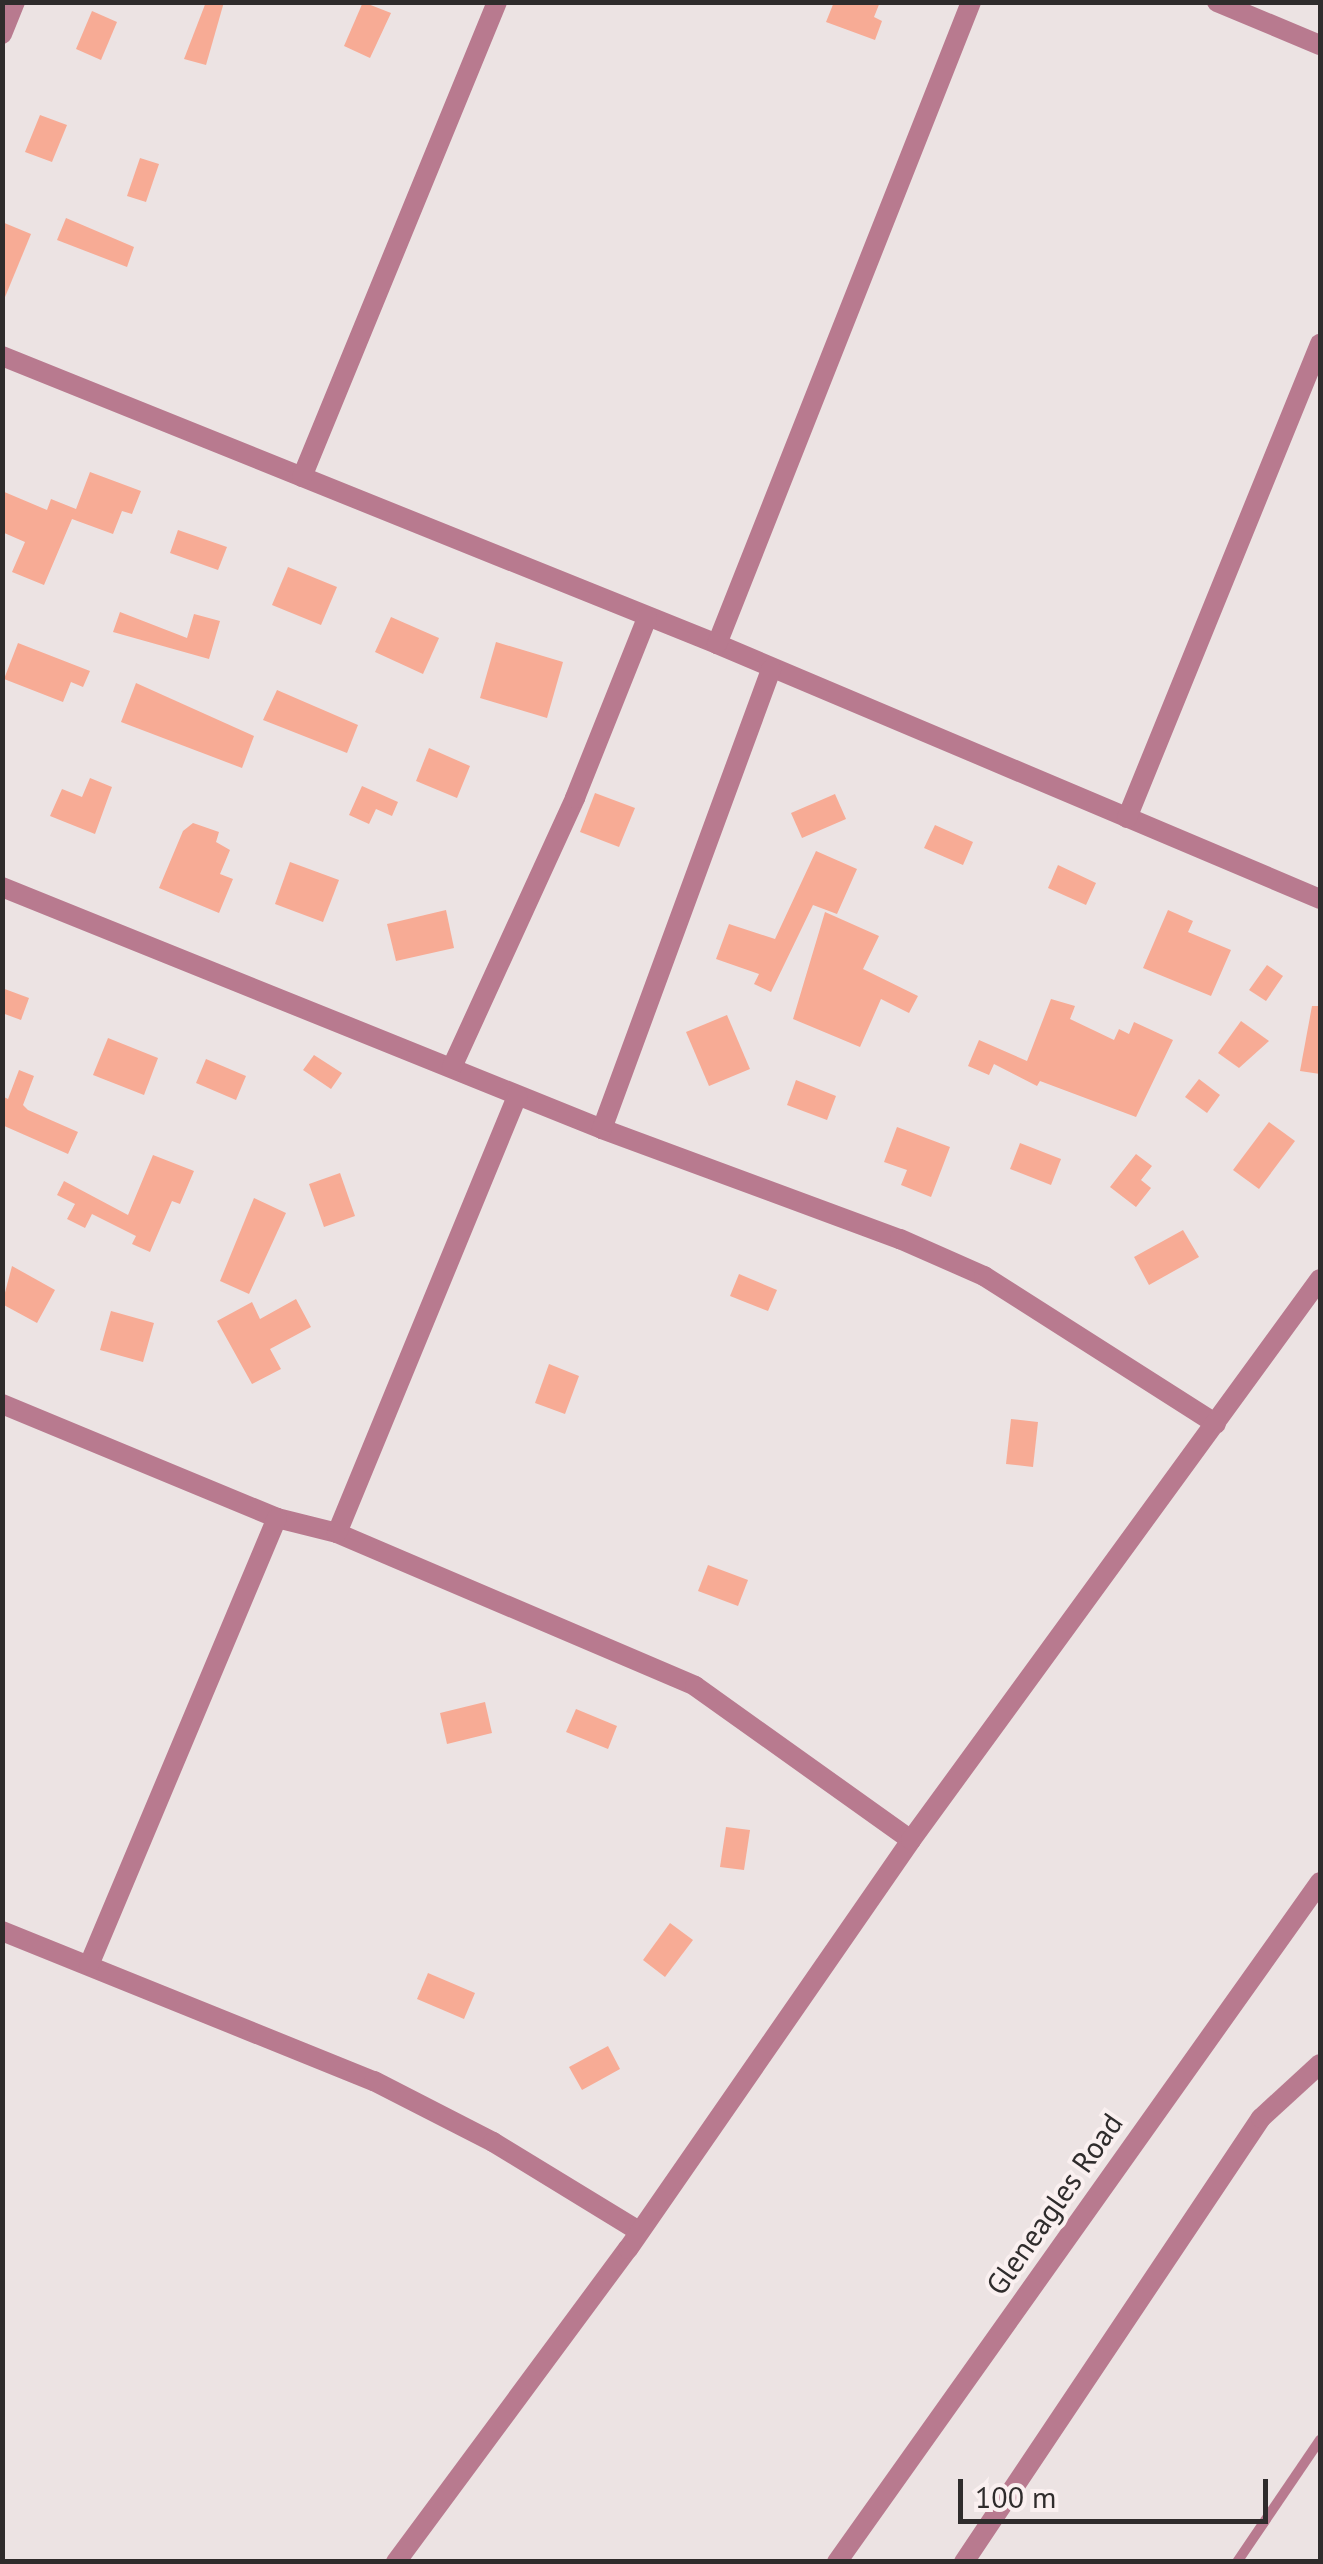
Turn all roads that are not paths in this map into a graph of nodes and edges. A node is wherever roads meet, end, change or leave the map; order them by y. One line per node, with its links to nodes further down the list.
1 (16, 2): 6 (street)
2 (497, 2): 10 (street)
3 (971, 2): 12 (street)
4 (1217, 2): 5 (street)
5 (1239, 7): 7 (street)
6 (2, 34)
7 (1320, 45)
8 (1320, 344): 14 (street)
9 (2, 356): 10 (street)
10 (302, 477): 11 (street)
11 (647, 618): 12 (street); 17 (street)
12 (717, 644): 13 (street)
13 (771, 669): 14 (street); 19 (street)
14 (1127, 818): 16 (street)
15 (2, 887): 17 (street)
16 (1320, 900)
17 (452, 1067): 18 (street)
18 (518, 1096): 19 (street); 24 (street)
19 (602, 1129): 22 (street)
20 (1320, 1280): 22 (street)
21 (2, 1404): 23 (street)
22 (1216, 1424): 25 (street)
23 (277, 1518): 24 (street); 28 (street)
24 (336, 1533): 25 (street)
25 (911, 1840): 30 (street)
26 (1320, 1882): 33 (street, Gleneagles Road)
27 (2, 1931): 28 (street)
28 (89, 1965): 30 (street)
29 (1320, 2064): 34 (street)
30 (639, 2232): 32 (street)
31 (1320, 2440): 35 (lane)
32 (396, 2562)
33 (837, 2562)
34 (964, 2562)
35 (1237, 2562)

